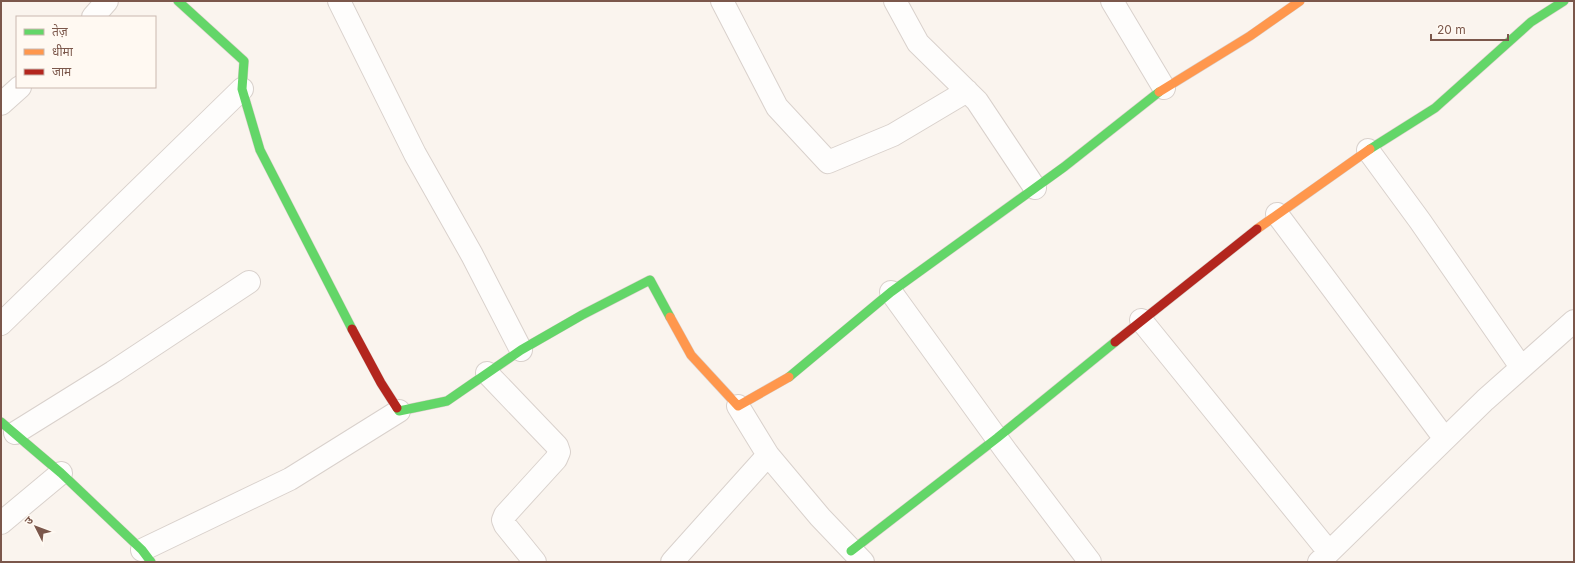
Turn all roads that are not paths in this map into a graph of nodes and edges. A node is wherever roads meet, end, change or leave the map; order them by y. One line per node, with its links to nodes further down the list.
1 (107, 1): 9 (street)
2 (178, 1): 12 (street)
3 (339, 1): 23 (street)
4 (722, 1): 13 (street)
5 (895, 1): 13 (street)
6 (1112, 1): 11 (street)
7 (1300, 1): 11 (street)
8 (1564, 1): 15 (street)
9 (94, 16)
10 (19, 88): 14 (street)
11 (1164, 88): 16 (street)
12 (242, 89): 22 (street); 27 (street)
13 (967, 91): 16 (street)
14 (1, 104)
15 (1368, 150): 17 (street); 24 (street)
16 (1035, 188): 19 (street)
17 (1277, 214): 20 (street); 30 (street)
18 (249, 282): 28 (street)
19 (891, 292): 26 (street); 29 (street)
20 (1141, 320): 29 (street); 36 (street)
21 (1574, 321): 24 (street)
22 (1, 324)
23 (521, 350): 25 (street); 26 (street)
24 (1521, 367): 30 (street)
25 (487, 373): 27 (street); 37 (street)
26 (738, 406): 31 (street)
27 (399, 411): 34 (street)
28 (8, 428): 32 (street)
29 (997, 438): 35 (street); 39 (street)
30 (1445, 439): 36 (street)
31 (768, 456): 35 (street); 38 (street)
32 (61, 473): 33 (street); 34 (street)
33 (1, 523)
34 (146, 556)
35 (857, 557)
36 (1324, 557)
37 (535, 562)
38 (672, 562)
39 (1090, 562)

